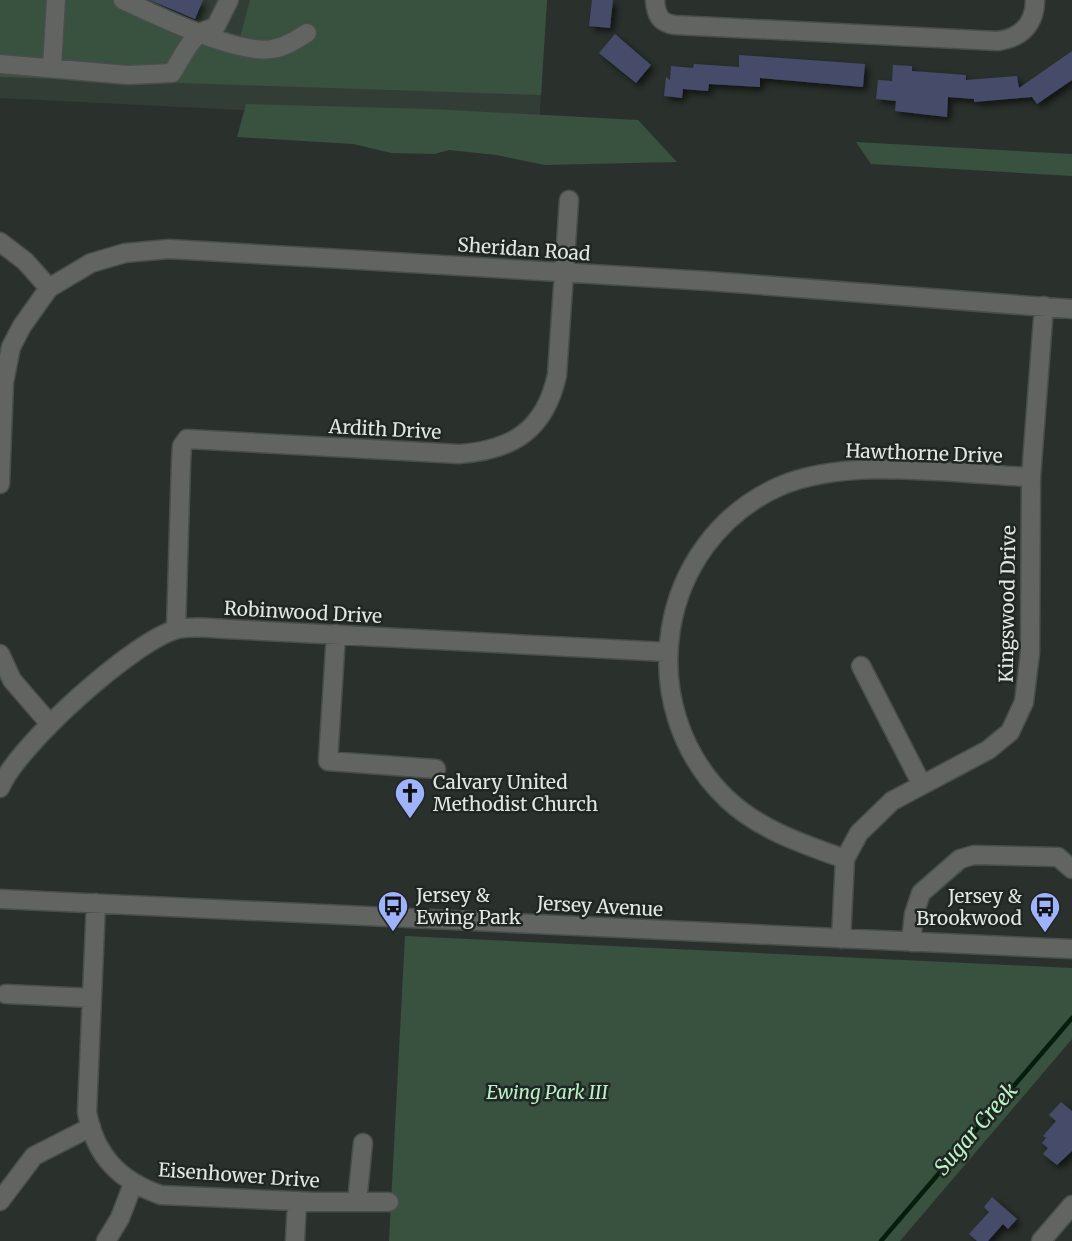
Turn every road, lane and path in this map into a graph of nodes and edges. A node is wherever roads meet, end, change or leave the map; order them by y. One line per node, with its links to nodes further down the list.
1 (56, 0): 9 (street)
2 (123, 0): 7 (street)
3 (229, 0): 7 (street)
4 (655, 0): 5 (street)
5 (1035, 0)
6 (307, 33): 7 (street)
7 (197, 34): 9 (street)
8 (0, 64): 9 (street)
9 (52, 67)
10 (569, 200): 12 (street, Ardith Drive)
11 (0, 242): 13 (street)
12 (563, 273): 13 (street, Sheridan Road); 14 (street, Sheridan Road); 18 (street, Ardith Drive)
13 (49, 288): 17 (street)
14 (1044, 306): 15 (street, Sheridan Road); 16 (street, Kingswood Drive)
15 (1072, 309)
16 (1031, 477): 20 (street, Hawthorne Drive); 25 (street, Kingswood Drive)
17 (0, 484)
18 (176, 629): 19 (street, Robinwood Drive); 23 (street, Robinwood Drive)
19 (336, 634): 20 (street, Robinwood Drive); 24 (street)
20 (667, 652): 27 (street, Hawthorne Drive)
21 (0, 654): 23 (street)
22 (860, 666): 25 (street)
23 (50, 724): 26 (street, Robinwood Drive)
24 (436, 769)
25 (921, 783): 27 (street, Kingswood Drive)
26 (0, 788)
27 (845, 859): 31 (street, Kingswood Drive)
28 (1072, 869): 32 (street)
29 (0, 899): 30 (street, Jersey Avenue)
30 (96, 903): 31 (street, Jersey Avenue); 35 (street, Eisenhower Drive)
31 (841, 939): 32 (street, Jersey Avenue)
32 (911, 942): 33 (street, Jersey Avenue)
33 (1072, 949)
34 (6, 994): 35 (street)
35 (91, 998): 36 (street, Eisenhower Drive)
36 (91, 1127): 38 (street, Eisenhower Drive); 39 (street)
37 (363, 1143): 41 (street)
38 (133, 1184): 40 (street, Eisenhower Drive); 44 (street)
39 (0, 1201)
40 (297, 1201): 41 (street, Eisenhower Drive); 45 (street)
41 (357, 1202): 42 (street, Eisenhower Drive)
42 (389, 1202)
43 (1072, 1205): 46 (street)
44 (106, 1241)
45 (295, 1241)
46 (1041, 1241)

